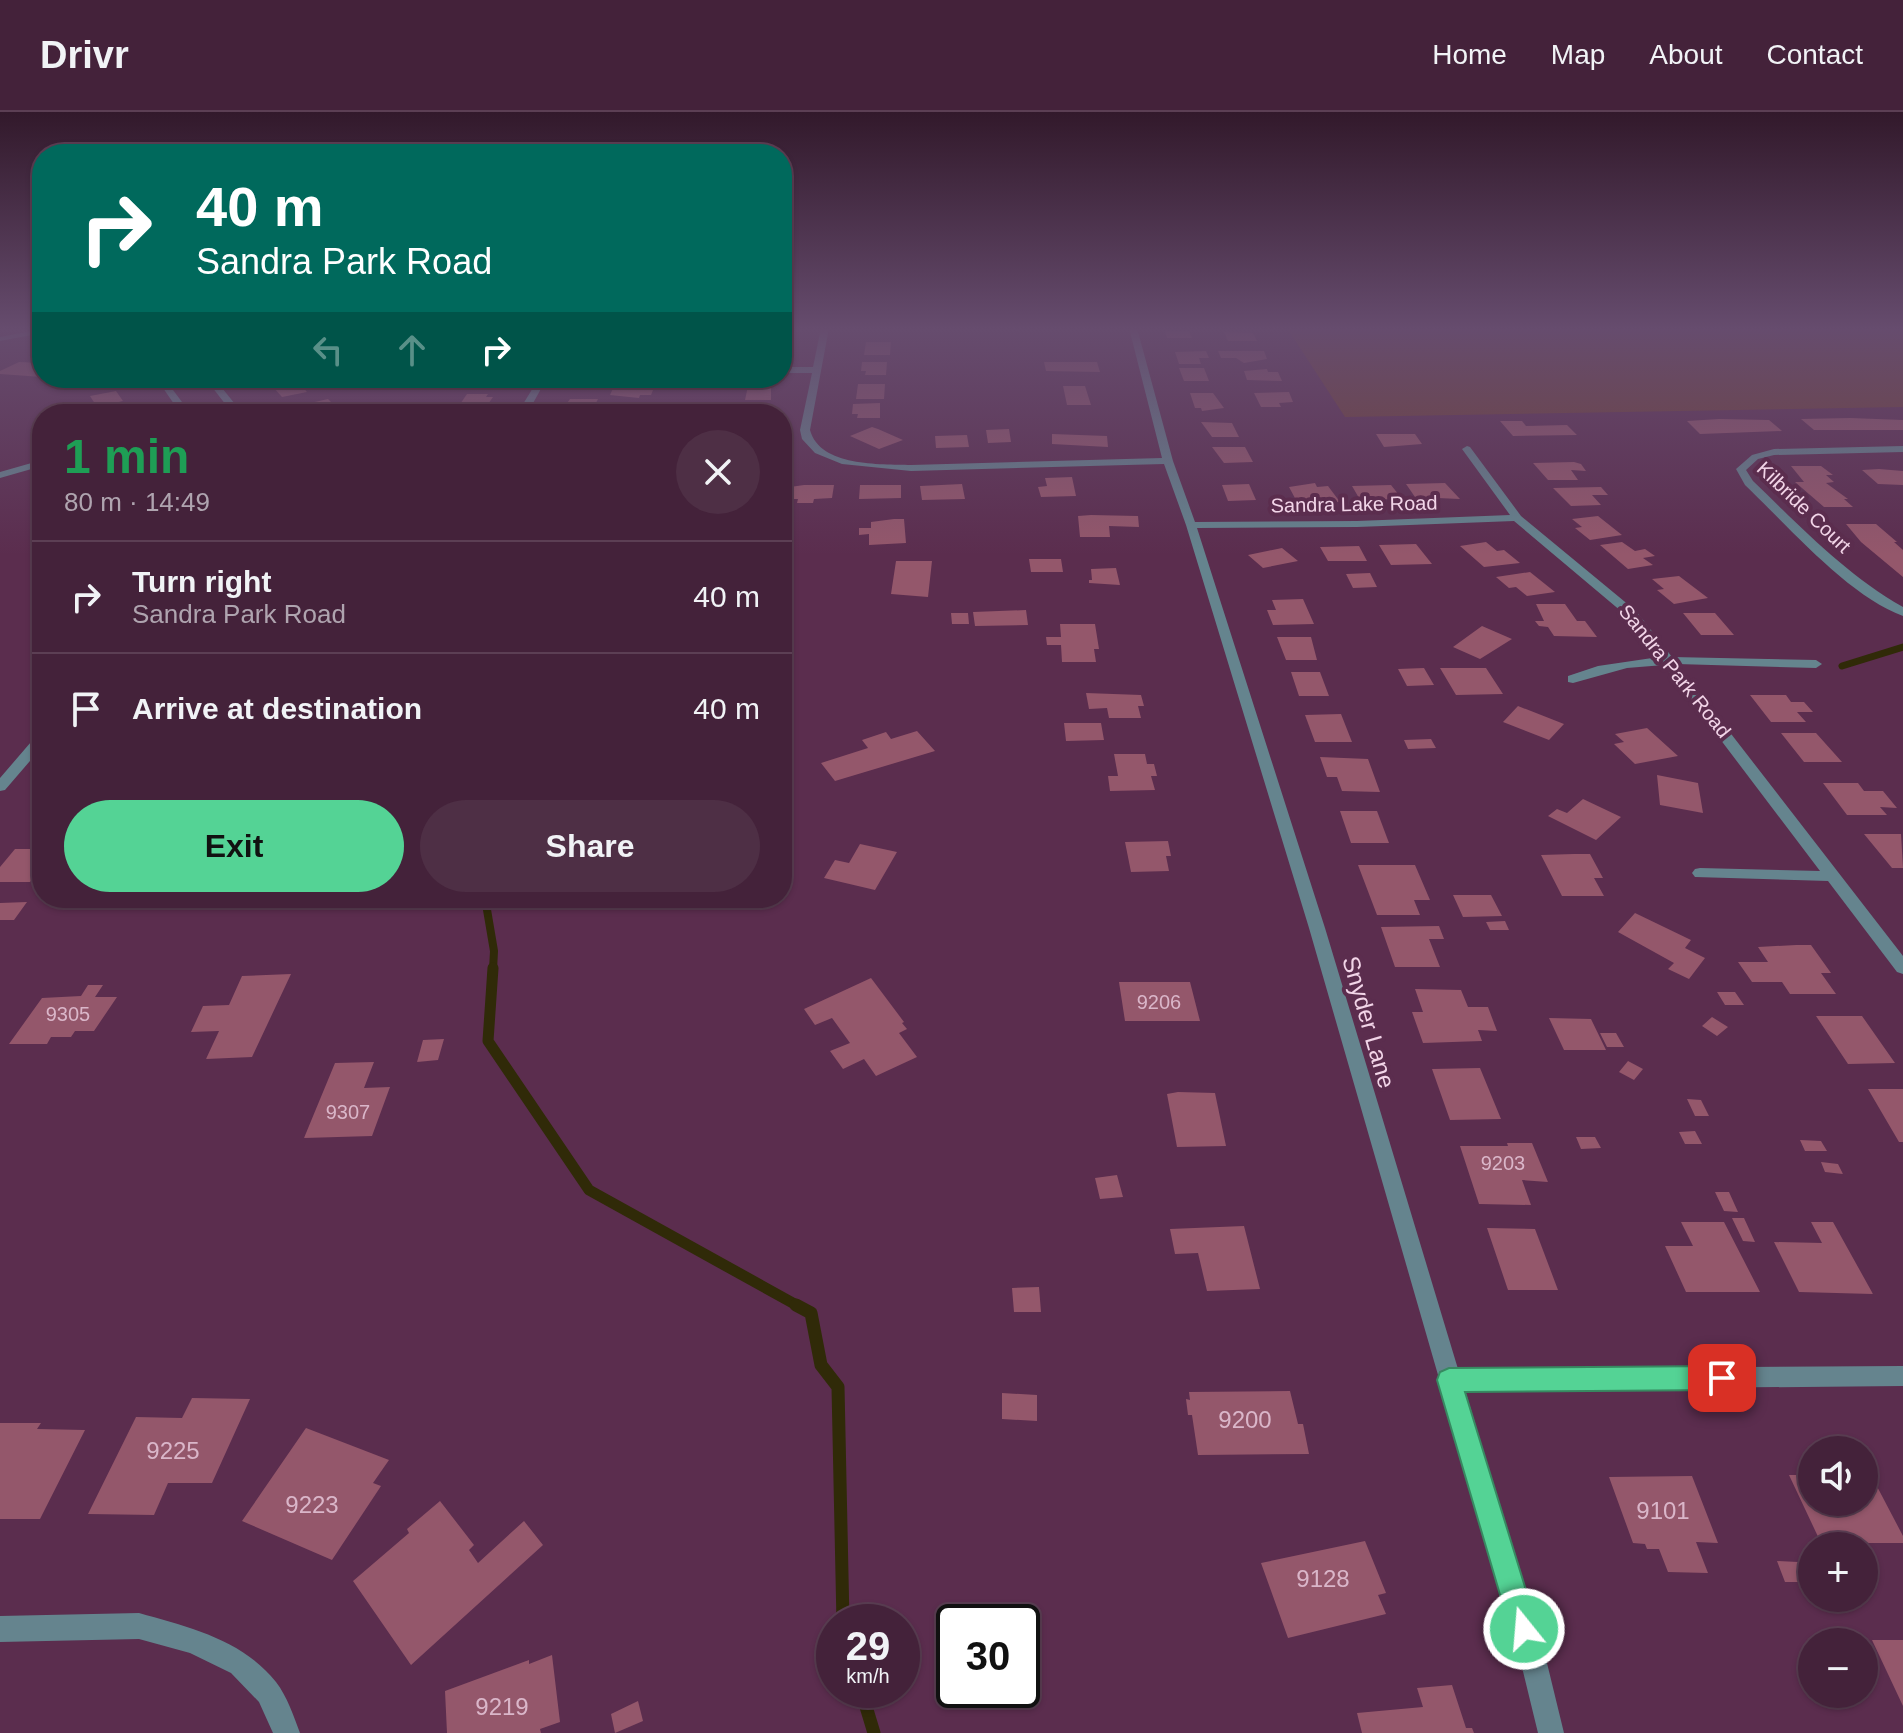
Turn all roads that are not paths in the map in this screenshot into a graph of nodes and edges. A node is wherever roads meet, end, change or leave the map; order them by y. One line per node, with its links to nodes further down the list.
1 (810, 404): 5 (street)
2 (1153, 404): 5 (street, Snyder Lane)
3 (1467, 449): 8 (street, Sandra Park Road)
4 (1903, 449): 10 (street, Kilbride Court)
5 (1168, 461): 9 (street, Snyder Lane)
6 (32, 466): 7 (street)
7 (0, 475)
8 (1517, 518): 9 (street, Sandra Lake Road); 11 (street, Sandra Park Road)
9 (1191, 525): 20 (street, Snyder Lane)
10 (1903, 612)
11 (1672, 662): 12 (street); 13 (street); 17 (street, Sandra Park Road)
12 (1816, 664)
13 (1573, 679)
14 (32, 750): 15 (street)
15 (0, 787)
16 (1700, 873): 17 (street)
17 (1833, 876): 18 (street, Sandra Park Road)
18 (1903, 968)
19 (1903, 1376): 20 (street)
20 (1449, 1380): 23 (street, Snyder Lane)
21 (0, 1629): 22 (street)
22 (287, 1733)
23 (1551, 1733)

